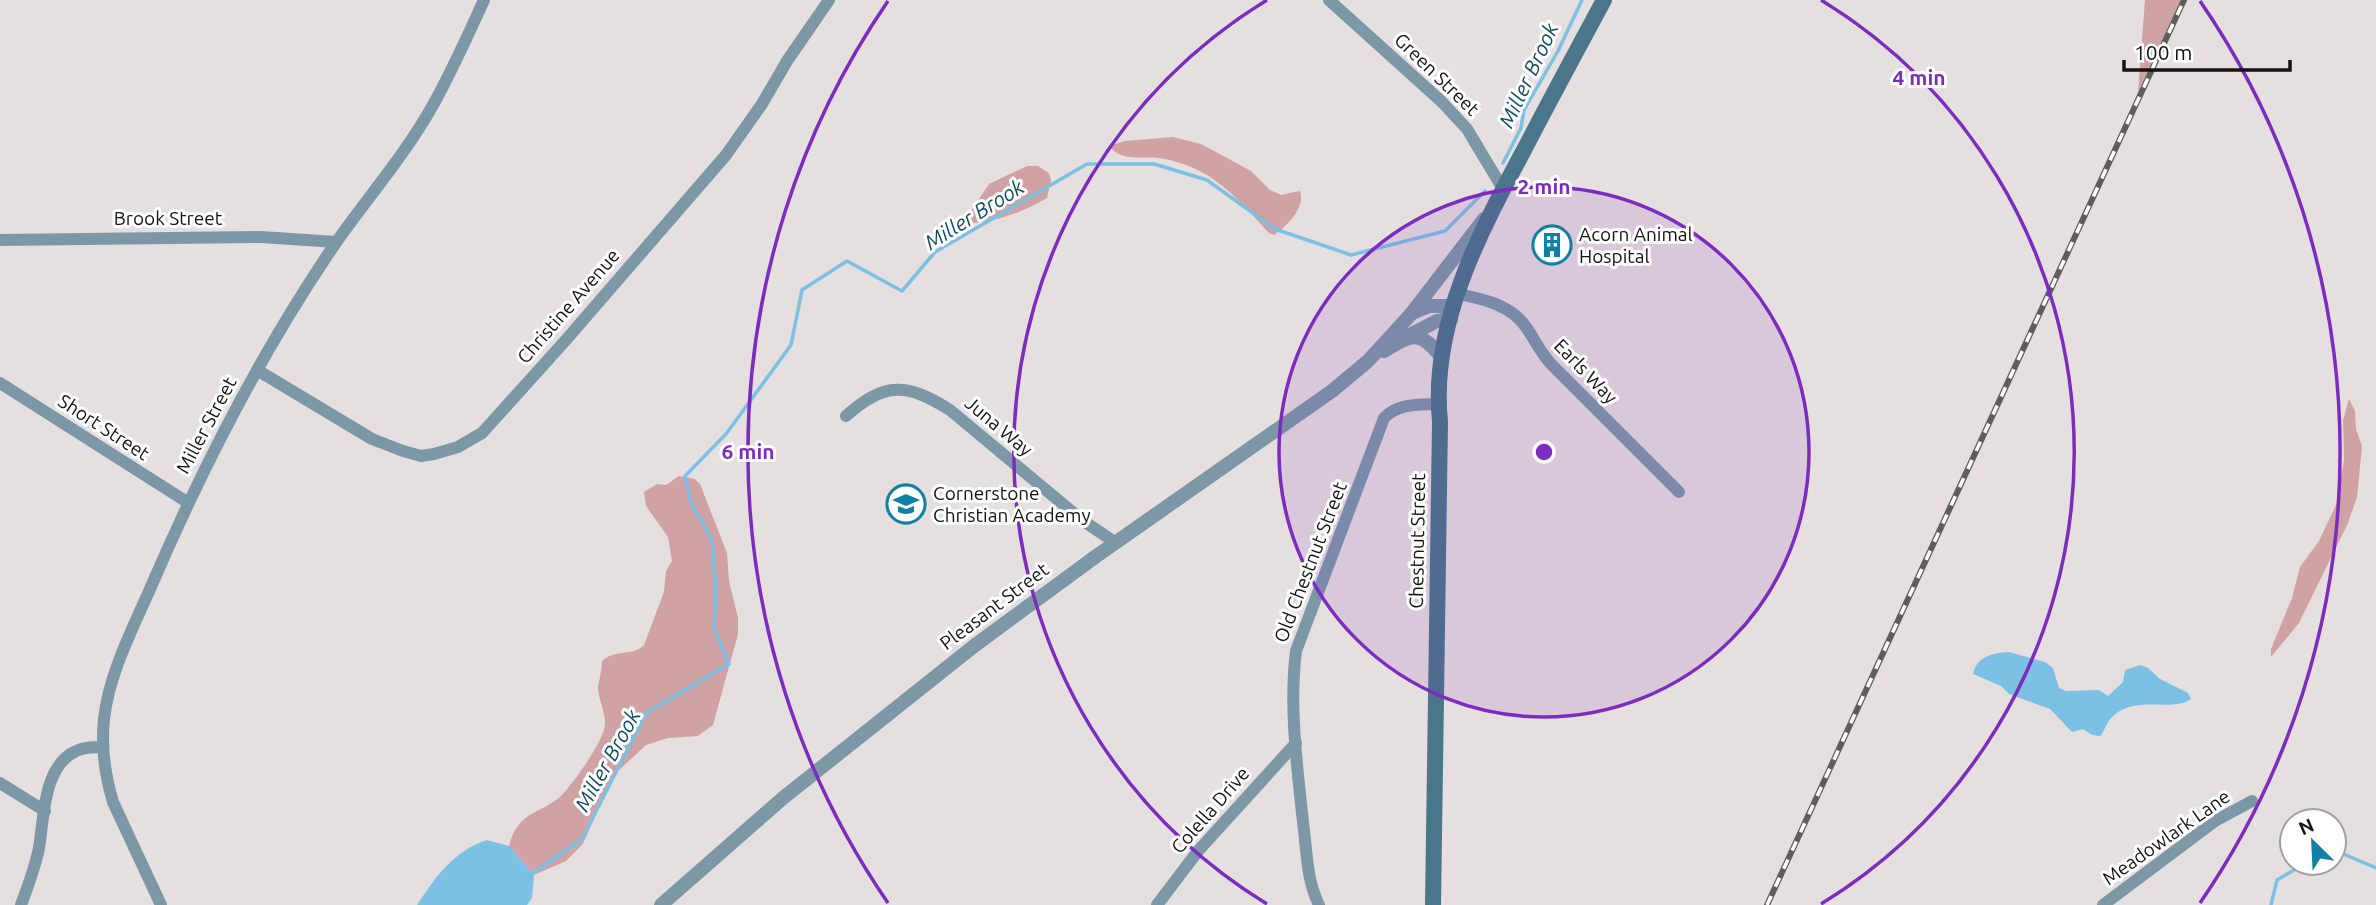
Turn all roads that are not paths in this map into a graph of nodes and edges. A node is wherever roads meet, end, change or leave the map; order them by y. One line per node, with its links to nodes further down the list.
1 (484, 0): 8 (street, Miller Street)
2 (829, 0): 14 (street, Christine Avenue)
3 (1329, 0): 5 (street, Green Street)
4 (1601, 7): 5 (main road)
5 (1503, 189): 6 (main road, Chestnut Street)
6 (1489, 213): 9 (main road, Chestnut Street); 10 (street, Pleasant Street)
7 (0, 240): 8 (street, Brook Street)
8 (336, 243): 14 (street, Miller Street)
9 (1455, 306): 10 (street); 11 (street, Pleasant Street); 12 (main road, Chestnut Street); 18 (street, Earls Way)
10 (1411, 314): 13 (street, Pleasant Street)
11 (1402, 339): 12 (street); 13 (street, Pleasant Street)
12 (1442, 358): 16 (main road, Chestnut Street)
13 (1368, 361): 20 (street, Pleasant Street)
14 (257, 370): 19 (street, Miller Street)
15 (0, 383): 19 (street, Short Street)
16 (1438, 404): 21 (street, Old Chestnut Street); 31 (main road, Chestnut Street)
17 (846, 415): 20 (street, Juna Way)
18 (1679, 492)
19 (187, 502): 22 (street, Miller Street)
20 (1116, 543): 28 (street, Pleasant Street)
21 (1296, 743): 29 (street, Colella Drive); 30 (street, Old Chestnut Street)
22 (103, 747): 25 (street); 27 (street, Miller Street)
23 (0, 783): 25 (street)
24 (2252, 801): 32 (street, Meadowlark Lane)
25 (45, 811): 26 (street)
26 (21, 905)
27 (161, 905)
28 (661, 905)
29 (1157, 905)
30 (1320, 905)
31 (1433, 905)
32 (2103, 905)

